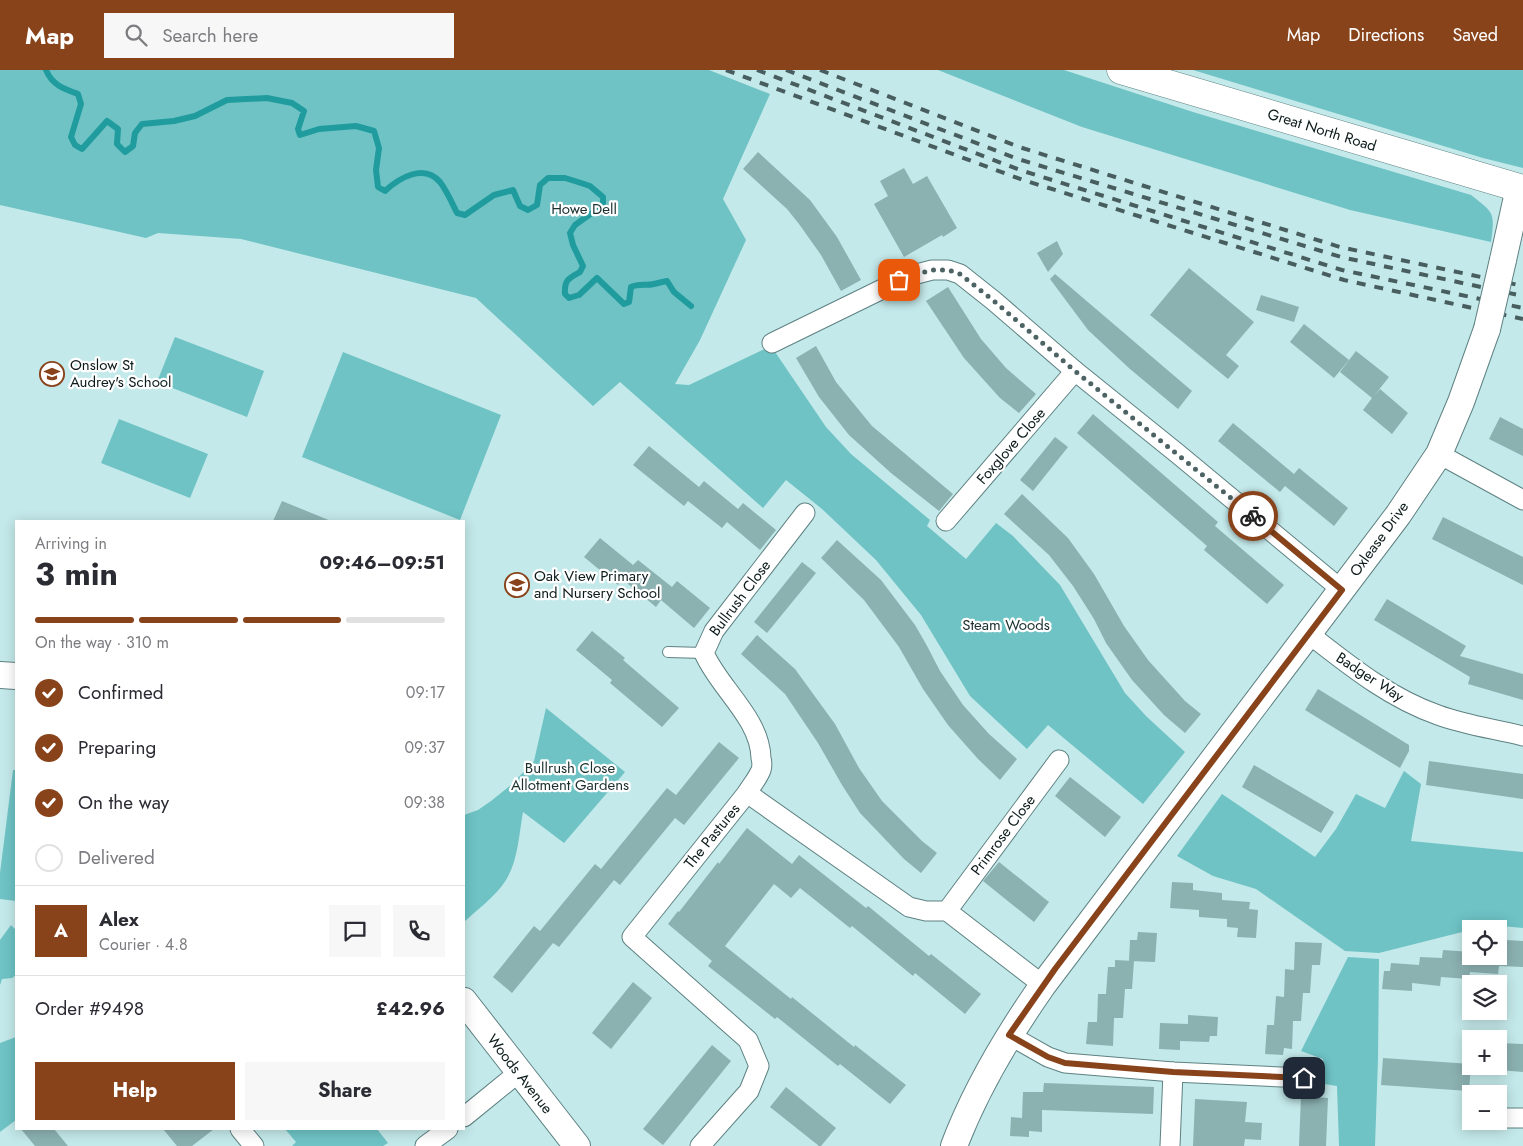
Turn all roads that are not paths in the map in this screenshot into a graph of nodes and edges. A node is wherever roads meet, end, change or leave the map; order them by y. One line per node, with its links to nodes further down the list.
1 (1122, 70): 2 (main road, Great North Road)
2 (1521, 189): 5 (street, Oxlease Drive, bridge)
3 (772, 343): 4 (street)
4 (1075, 371): 8 (street, Foxglove Close); 9 (street)
5 (1439, 454): 6 (street); 9 (street, Oxlease Drive)
6 (1523, 500)
7 (805, 513): 12 (street, Bullrush Close)
8 (946, 521)
9 (1342, 590): 10 (street, Oxlease Drive)
10 (1310, 634): 15 (street, Badger Way); 19 (street, Oxlease Drive)
11 (668, 652): 12 (lane)
12 (704, 653): 17 (street, Bullrush Close)
13 (0, 675): 14 (street)
14 (15, 676)
15 (1523, 736)
16 (1059, 760): 18 (street, Primrose Close)
17 (747, 793): 18 (street, The Pastures); 33 (street, The Pastures)
18 (947, 911): 19 (street)
19 (1043, 984): 21 (street, Oxlease Drive)
20 (465, 1002): 22 (street, Woods Avenue)
21 (1009, 1035): 23 (street); 34 (street, Oxlease Drive)
22 (518, 1072): 25 (street); 32 (street, Woods Avenue)
23 (1173, 1072): 24 (street); 35 (street)
24 (1304, 1078)
25 (465, 1116)
26 (1507, 1118): 27 (street)
27 (1523, 1118)
28 (241, 1130): 30 (street)
29 (447, 1130): 31 (street)
30 (254, 1146)
31 (425, 1146)
32 (577, 1146)
33 (700, 1146)
34 (954, 1146)
35 (1170, 1146)

